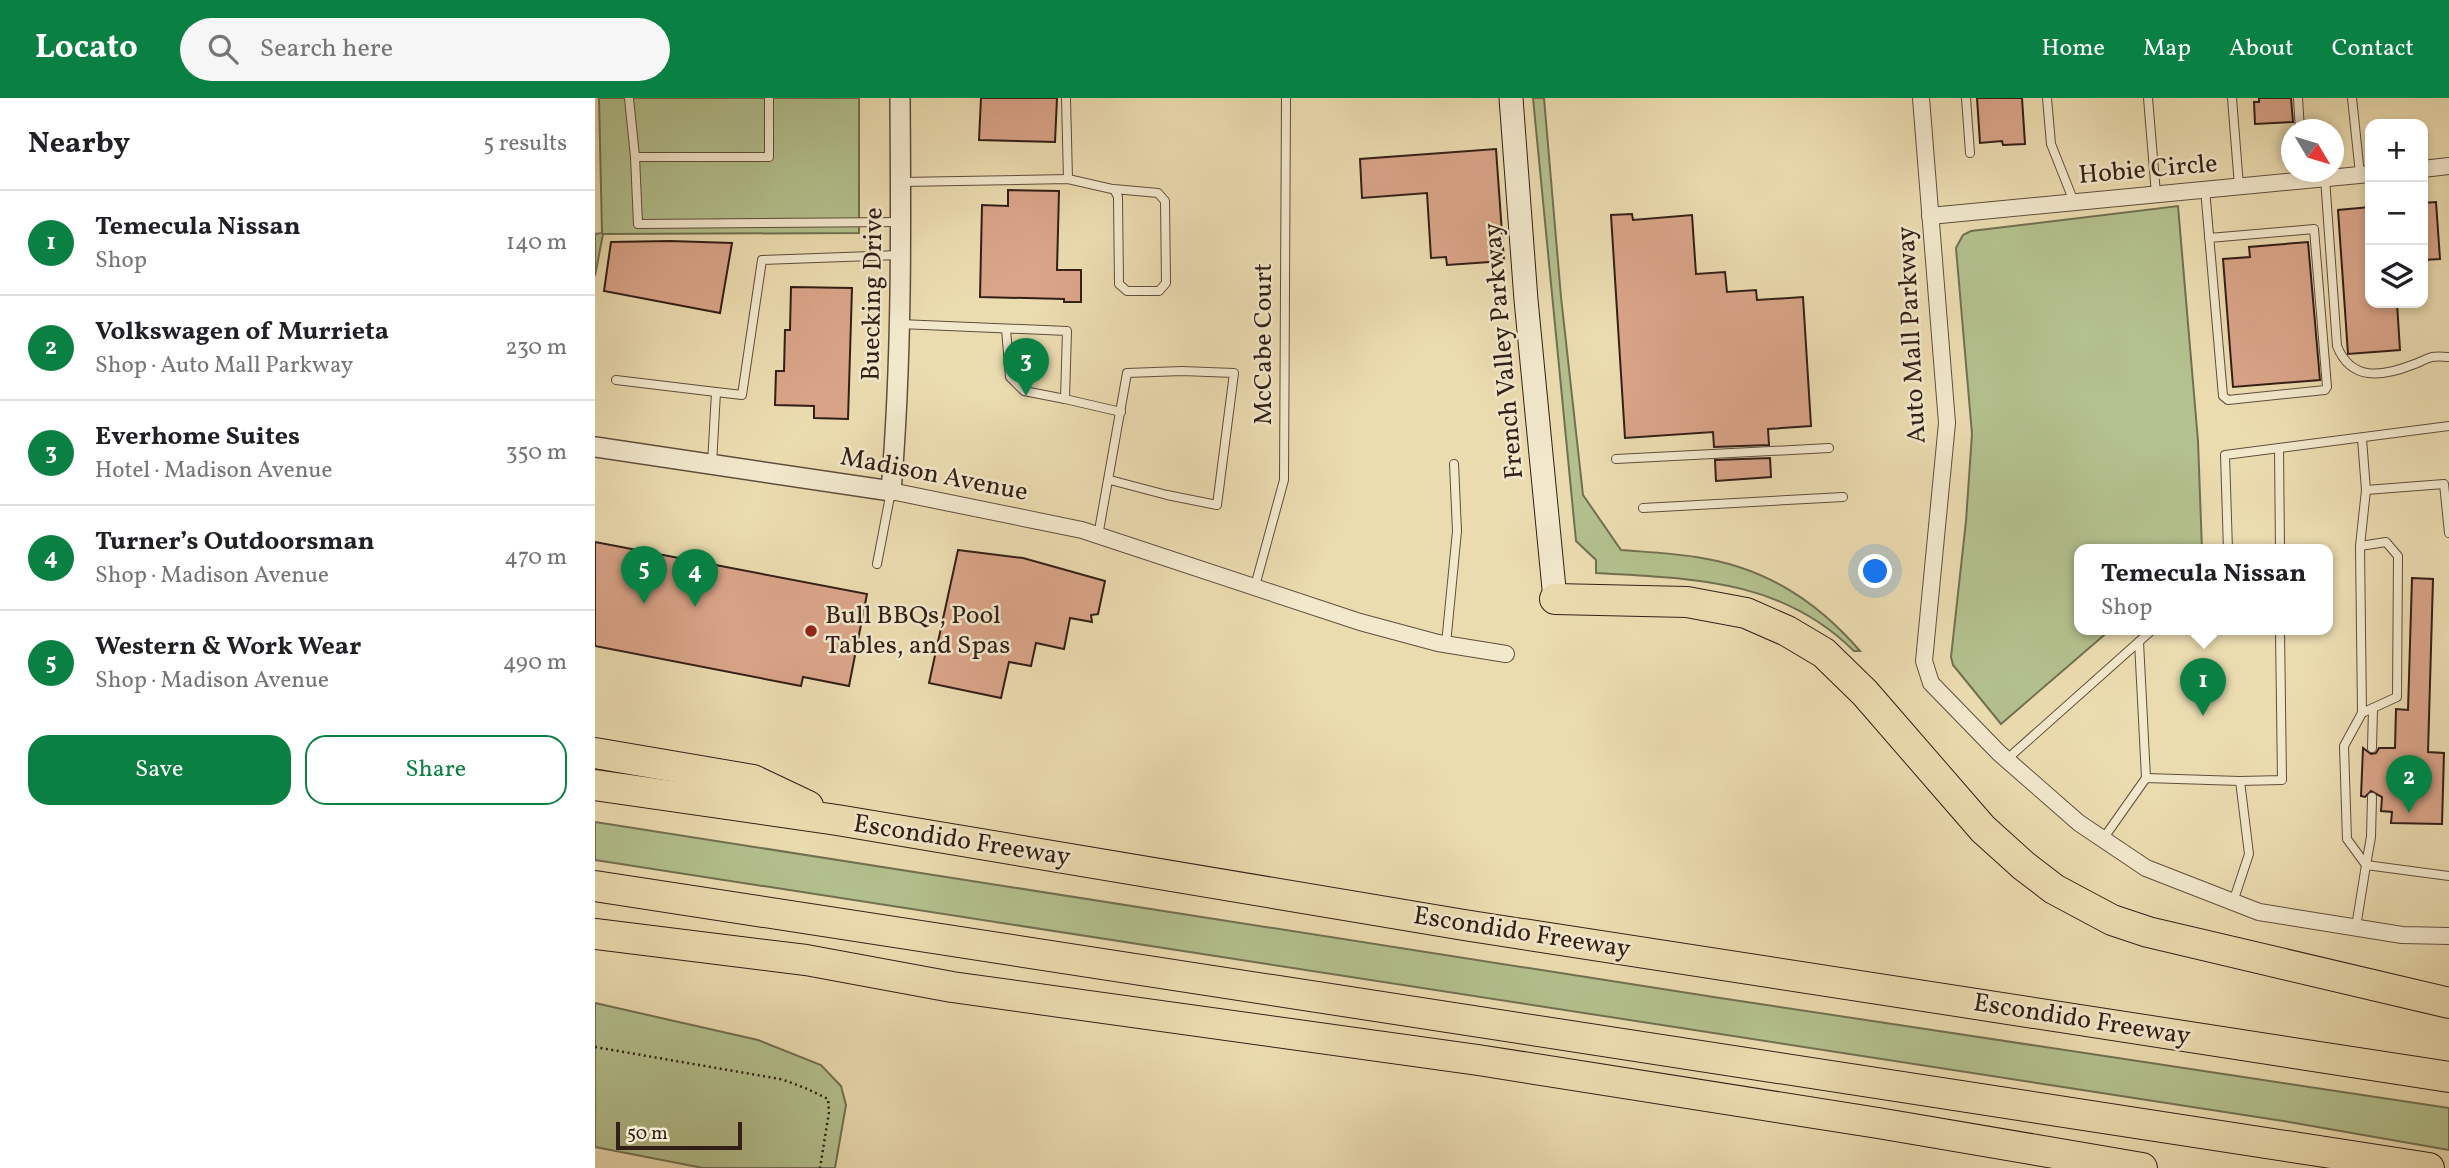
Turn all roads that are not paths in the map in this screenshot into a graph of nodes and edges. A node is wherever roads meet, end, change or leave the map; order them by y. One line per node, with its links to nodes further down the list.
1 (629, 98): 16 (lane)
2 (769, 98): 16 (lane)
3 (900, 98): 23 (street, Buecking Drive)
4 (1066, 98): 21 (lane)
5 (1286, 98): 62 (lane, McCabe Court)
6 (1511, 98): 63 (main road, French Valley Parkway)
7 (1921, 98): 30 (street, Auto Mall Parkway)
8 (1966, 98): 15 (lane)
9 (2047, 98): 29 (lane)
10 (2148, 98): 28 (lane)
11 (2232, 98): 25 (lane)
12 (2298, 98): 14 (lane)
13 (2352, 98): 19 (lane)
14 (2299, 119)
15 (1970, 153)
16 (635, 157): 31 (lane)
17 (2449, 166): 18 (street)
18 (2428, 168)
19 (2365, 174): 20 (street, Hobie Circle)
20 (2344, 176)
21 (1068, 179): 23 (lane); 27 (lane)
22 (2281, 180): 25 (street, Hobie Circle)
23 (901, 182): 31 (street, Buecking Drive)
24 (2325, 182): 32 (lane)
25 (2239, 186): 26 (street, Hobie Circle)
26 (2205, 189): 28 (street, Hobie Circle); 34 (lane)
27 (1114, 190): 27 (lane)
28 (2157, 194): 29 (street, Hobie Circle)
29 (2074, 202): 30 (street, Hobie Circle)
30 (1930, 216): 73 (street, Auto Mall Parkway)
31 (901, 222): 35 (street, Buecking Drive)
32 (2328, 223): 33 (lane); 38 (lane)
33 (2312, 228): 34 (lane); 34 (lane)
34 (2209, 238)
35 (902, 255): 36 (street, Buecking Drive); 40 (lane)
36 (900, 324): 37 (lane); 53 (street, Buecking Drive)
37 (1006, 329): 41 (lane); 41 (lane)
38 (2449, 356)
39 (616, 380): 40 (lane)
40 (716, 392): 49 (lane)
41 (1065, 399): 42 (lane)
42 (1121, 412): 51 (lane); 51 (lane)
43 (2449, 426): 44 (lane)
44 (2362, 439): 47 (lane); 52 (lane)
45 (595, 447): 49 (street, Madison Avenue)
46 (1829, 448): 48 (lane)
47 (2279, 449): 58 (lane); 59 (lane)
48 (1616, 459)
49 (712, 464): 53 (street, Madison Avenue)
50 (1454, 464): 67 (lane)
51 (1110, 480): 57 (lane)
52 (2366, 490): 56 (lane); 60 (lane)
53 (891, 491): 57 (street, Madison Avenue); 61 (lane)
54 (1843, 497): 55 (lane)
55 (1643, 508)
56 (2449, 533)
57 (1098, 536): 62 (street, Madison Avenue)
58 (2228, 544)
59 (2280, 544)
60 (2360, 546): 69 (lane); 70 (lane)
61 (877, 564)
62 (1255, 586): 67 (street, Madison Avenue)
63 (1555, 599): 87 (highway)
64 (2147, 635): 66 (lane)
65 (2280, 635): 75 (lane)
66 (2139, 642): 73 (lane); 74 (lane)
67 (1446, 644): 68 (street, Madison Avenue)
68 (1506, 654)
69 (2373, 708): 70 (lane); 71 (lane)
70 (2362, 713): 80 (lane)
71 (2372, 748)
72 (595, 752): 78 (highway)
73 (2006, 760): 79 (street, Auto Mall Parkway)
74 (2146, 778): 75 (lane); 79 (lane)
75 (2240, 781): 83 (lane)
76 (595, 785): 78 (highway, Escondido Freeway)
77 (2372, 797): 80 (lane)
78 (837, 820): 88 (highway, Escondido Freeway)
79 (2103, 839): 83 (street, Auto Mall Parkway)
80 (2366, 865): 81 (lane); 84 (lane)
81 (2449, 876)
82 (595, 886): 90 (highway)
83 (2233, 902): 84 (street, Auto Mall Parkway)
84 (2356, 928): 86 (street, Auto Mall Parkway)
85 (595, 934): 89 (highway)
86 (2449, 936)
87 (2449, 1003)
88 (2449, 1077)
89 (2143, 1168)
90 (2429, 1168)

